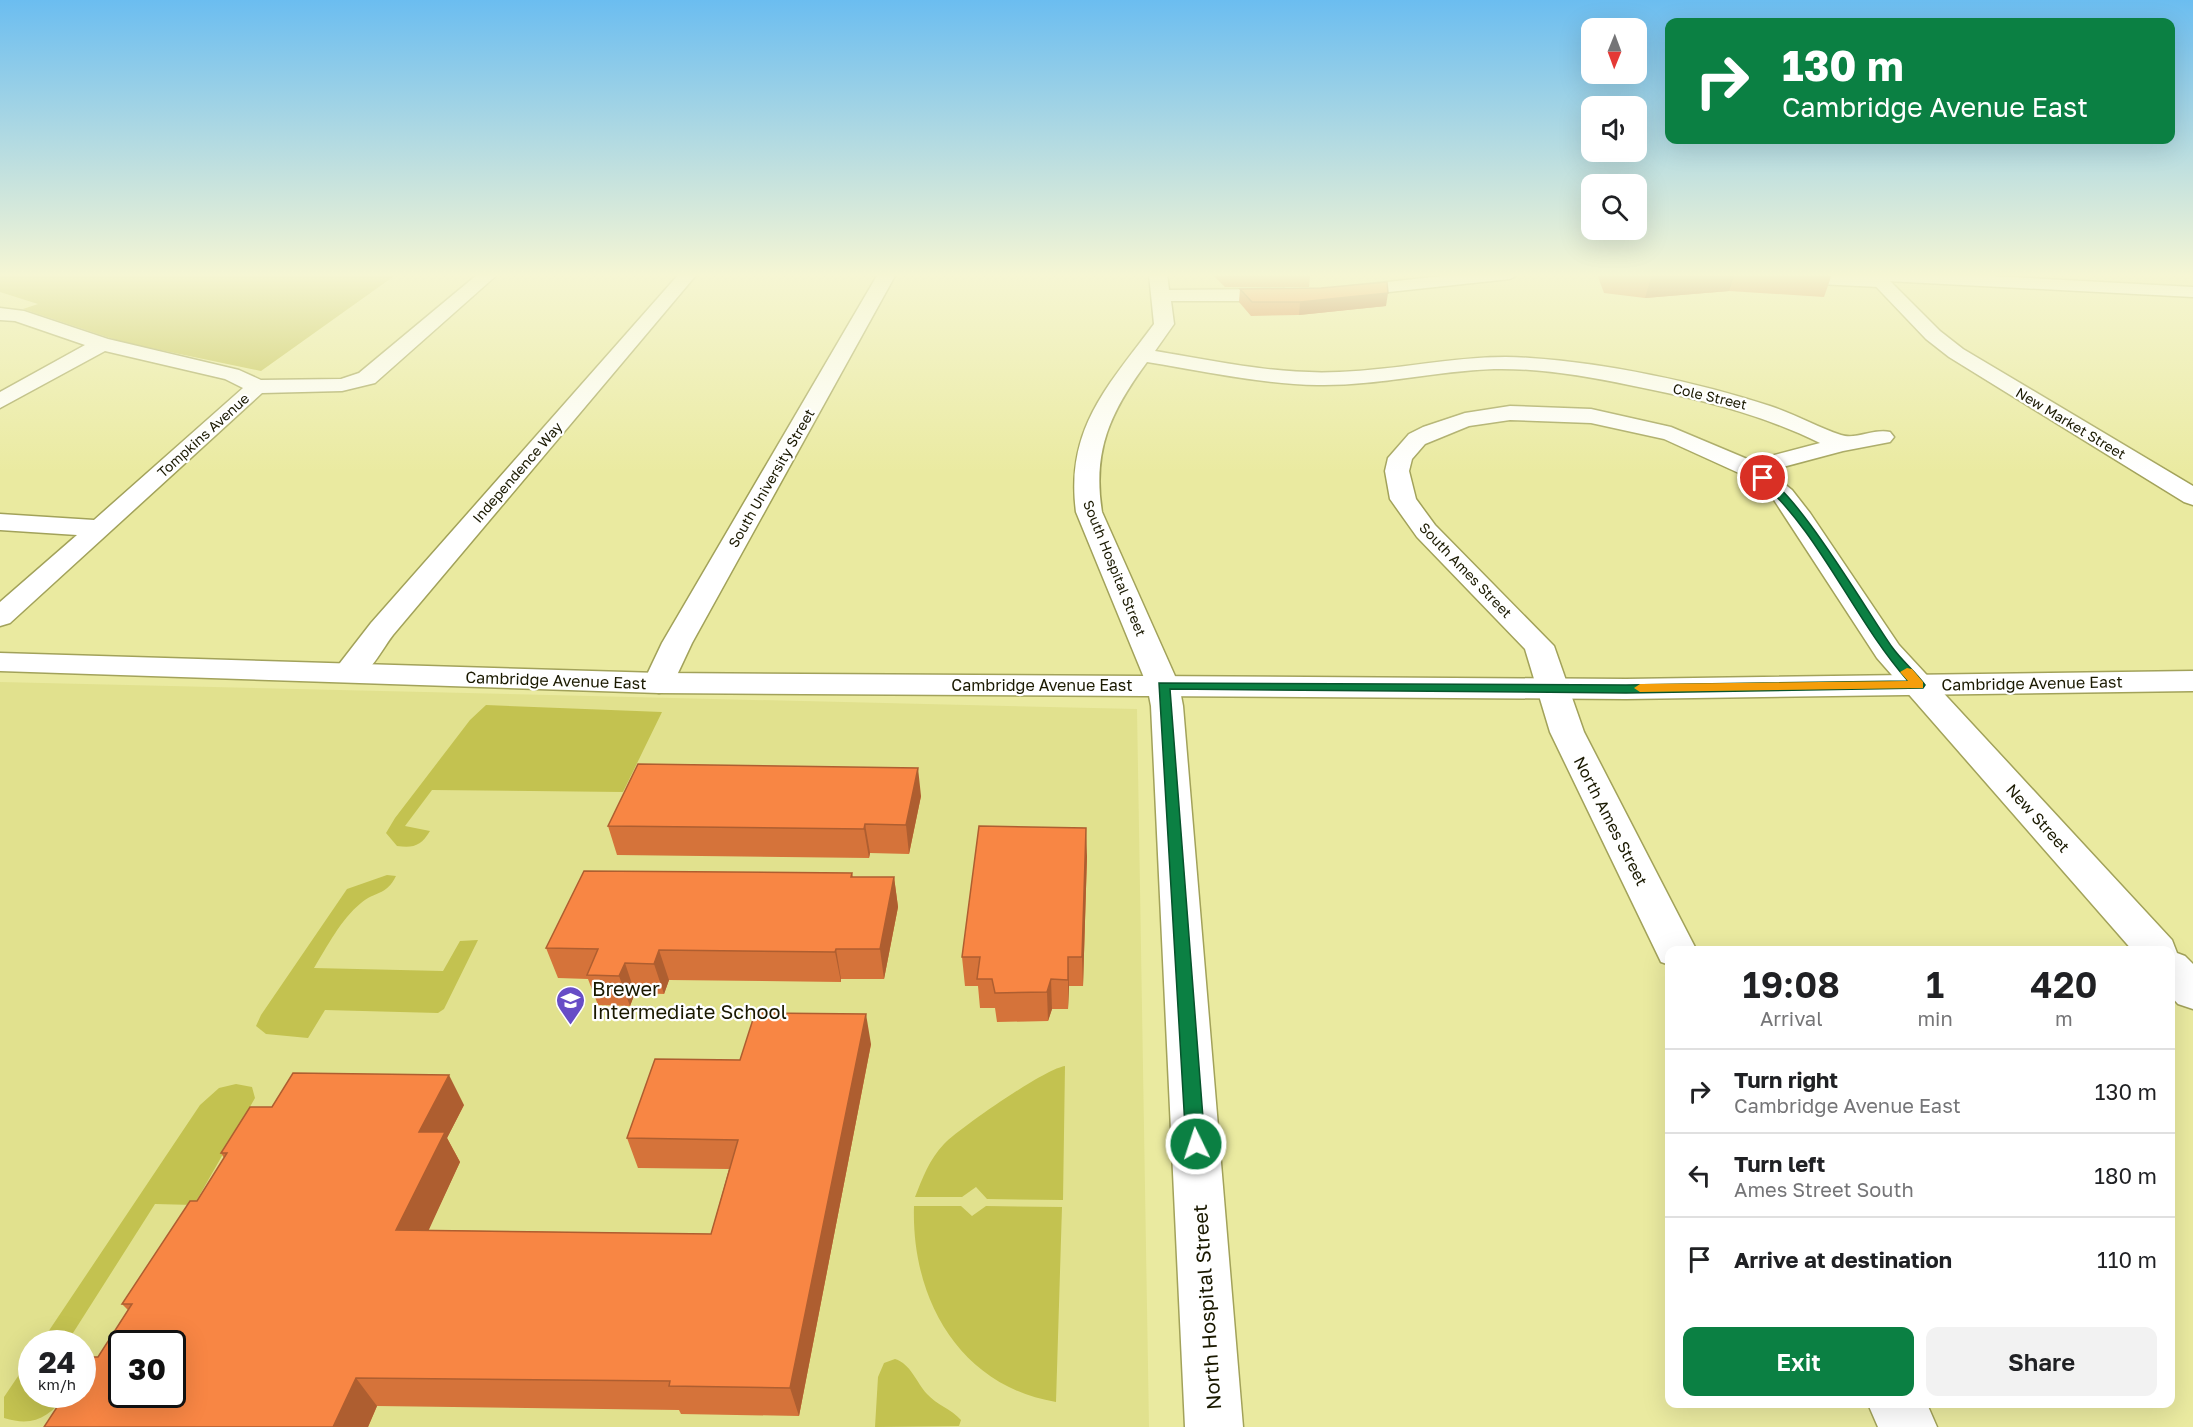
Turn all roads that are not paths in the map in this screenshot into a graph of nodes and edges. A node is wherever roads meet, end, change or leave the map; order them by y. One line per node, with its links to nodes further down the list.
1 (92, 341): 7 (street)
2 (411, 341): 9 (street, Tompkins Avenue)
3 (631, 341): 19 (street, Independence Way)
4 (849, 341): 21 (street, South University Street)
5 (1153, 341): 8 (street, South Hospital Street)
6 (1940, 341): 14 (street, New Market Street)
7 (102, 344): 9 (street); 10 (street)
8 (1143, 355): 12 (street, Cole Street); 22 (street, South Hospital Street)
9 (255, 387): 16 (street, Tompkins Avenue)
10 (0, 401)
11 (1882, 437): 12 (street)
12 (1841, 444): 13 (street)
13 (1750, 468): 23 (street, South Ames Street); 24 (street, South Ames Street)
14 (2193, 497)
15 (0, 522): 16 (street)
16 (100, 528): 17 (street, Tompkins Avenue)
17 (0, 617)
18 (0, 662): 19 (street, Cambridge Avenue East)
19 (349, 672): 21 (street, Cambridge Avenue East)
20 (2193, 681): 23 (street, Cambridge Avenue East)
21 (659, 683): 22 (street, Cambridge Avenue East)
22 (1163, 685): 24 (street, Cambridge Avenue East); 30 (street, North Hospital Street)
23 (1918, 685): 24 (street, Cambridge Avenue East); 26 (street, New Street)
24 (1553, 688): 25 (street, North Ames Street)
25 (1674, 946)
26 (2153, 946)
27 (2175, 972): 28 (street)
28 (2193, 992)
29 (1899, 1408): 31 (street)
30 (1214, 1427)
31 (1908, 1427)

